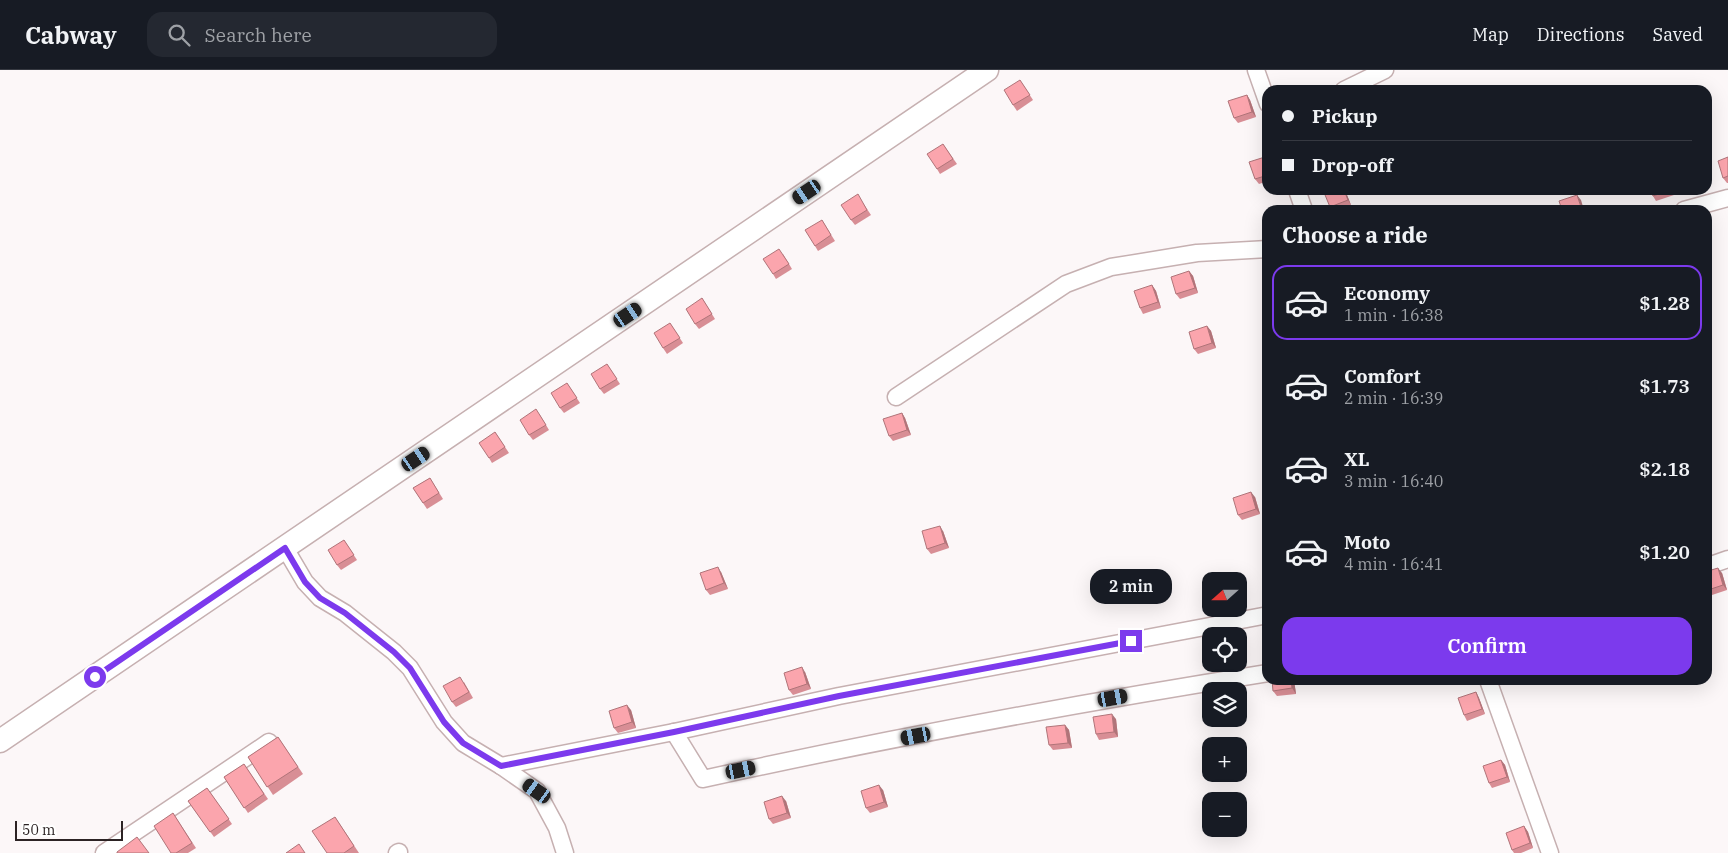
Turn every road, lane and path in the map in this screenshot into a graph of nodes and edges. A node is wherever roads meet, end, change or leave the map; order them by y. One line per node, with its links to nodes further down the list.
1 (986, 70): 10 (main road)
2 (1256, 70): 5 (street)
3 (1385, 70): 4 (street)
4 (1354, 85)
5 (1262, 87)
6 (1728, 198): 7 (street)
7 (1702, 205)
8 (1262, 248): 9 (street)
9 (896, 396)
10 (285, 548): 17 (main road); 19 (street)
11 (1728, 559): 12 (street)
12 (1712, 565)
13 (1262, 616): 16 (street)
14 (1262, 674): 16 (street)
15 (1490, 685): 22 (street)
16 (674, 732): 19 (street)
17 (0, 741)
18 (269, 742): 20 (street)
19 (501, 766): 21 (street)
20 (104, 853)
21 (565, 853)
22 (1550, 853)

